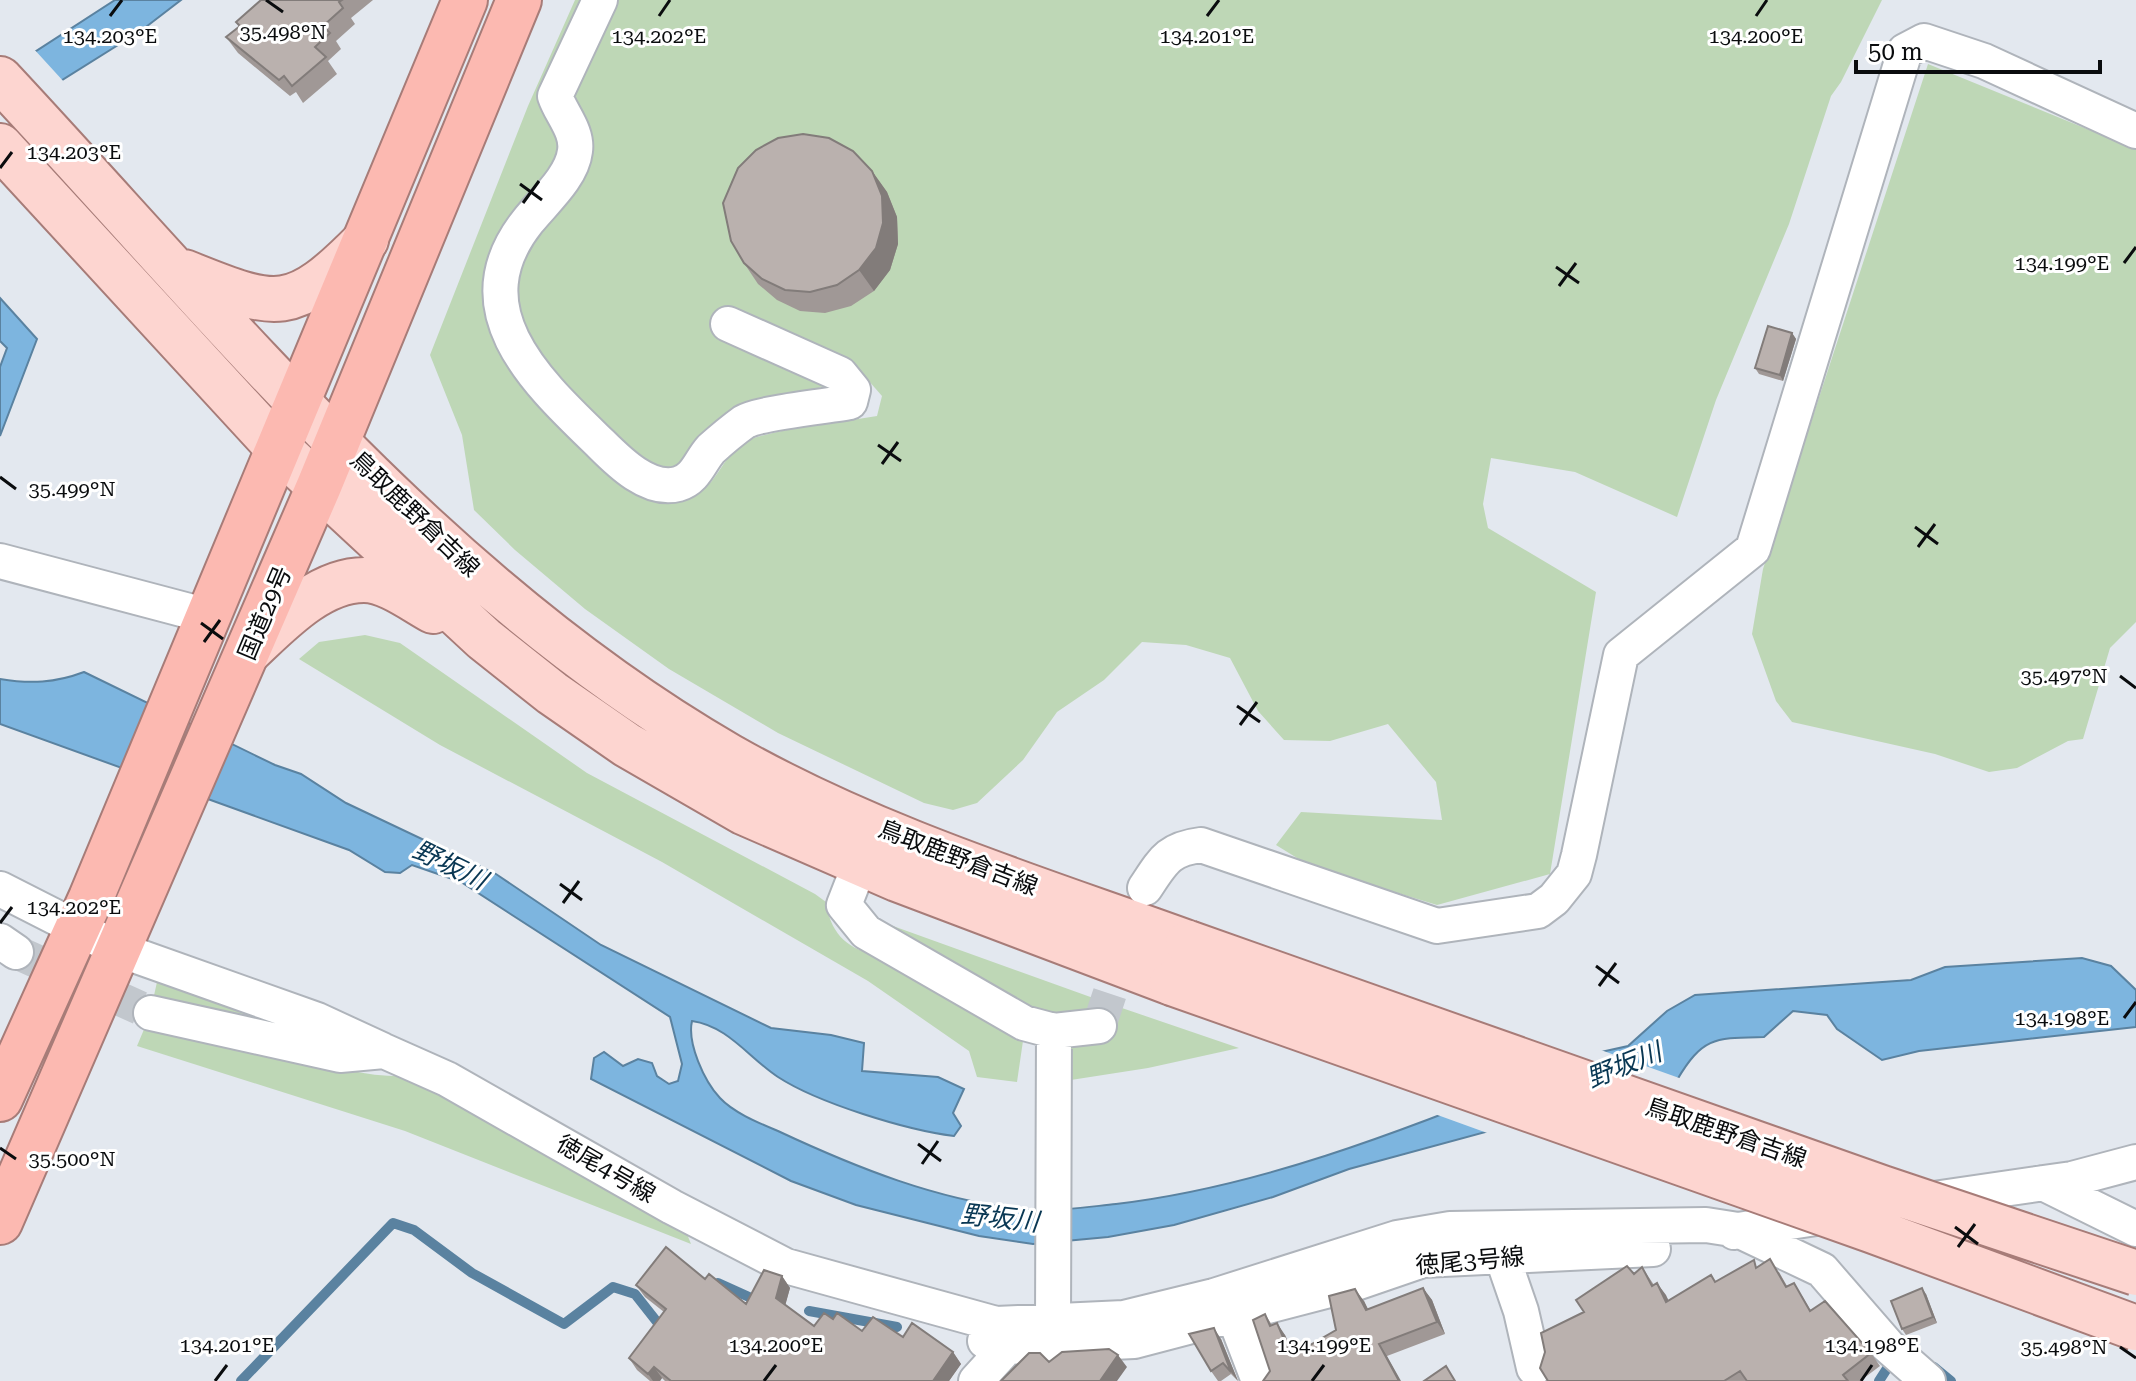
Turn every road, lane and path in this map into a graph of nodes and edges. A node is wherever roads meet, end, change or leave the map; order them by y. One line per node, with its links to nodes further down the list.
1 (465, 0): 7 (highway)
2 (519, 0): 11 (highway, 国道29号)
3 (600, 0): 9 (street)
4 (0, 79): 8 (main road, 鳥取鹿野倉吉線)
5 (2136, 131): 19 (street)
6 (0, 146): 12 (main road, 鳥取鹿野倉吉線)
7 (366, 240): 8 (main road); 10 (highway)
8 (171, 267): 10 (main road, 鳥取鹿野倉吉線)
9 (728, 324)
10 (299, 402): 11 (main road, 鳥取鹿野倉吉線); 12 (highway)
11 (338, 440): 13 (highway, 国道29号); 34 (main road, 鳥取鹿野倉吉線, bridge)
12 (277, 447): 13 (main road, 鳥取鹿野倉吉線); 15 (highway)
13 (319, 486): 16 (main road, 鳥取鹿野倉吉線); 17 (highway, 国道29号)
14 (0, 561): 15 (street)
15 (202, 631): 21 (highway)
16 (484, 639): 17 (main road); 18 (main road, 鳥取鹿野倉吉線)
17 (246, 658): 22 (highway, 国道29号)
18 (860, 864): 25 (street); 38 (main road, 鳥取鹿野倉吉線, bridge)
19 (1145, 888)
20 (0, 889): 21 (street)
21 (84, 914): 22 (street); 27 (highway)
22 (128, 933): 26 (street); 30 (highway, 国道29号)
23 (151, 1013): 26 (street, 徳尾4号線)
24 (1099, 1026): 25 (street)
25 (1054, 1031): 36 (street)
26 (384, 1051): 37 (street, 徳尾4号線)
27 (0, 1099)
28 (2136, 1162): 29 (street)
29 (2043, 1183): 31 (street); 32 (street)
30 (0, 1222)
31 (2136, 1229)
32 (1738, 1230): 33 (street, 徳尾3号線); 36 (street, 徳尾4号線); 40 (street)
33 (1502, 1256): 35 (street, 徳尾3号線); 39 (street)
34 (2136, 1273)
35 (1234, 1316): 42 (street, 徳尾3号線); 43 (street)
36 (1053, 1322): 37 (street, 徳尾4号線)
37 (996, 1324): 41 (street)
38 (2136, 1328)
39 (1534, 1368)
40 (1908, 1374)
41 (959, 1381)
42 (976, 1381)
43 (1259, 1381)

